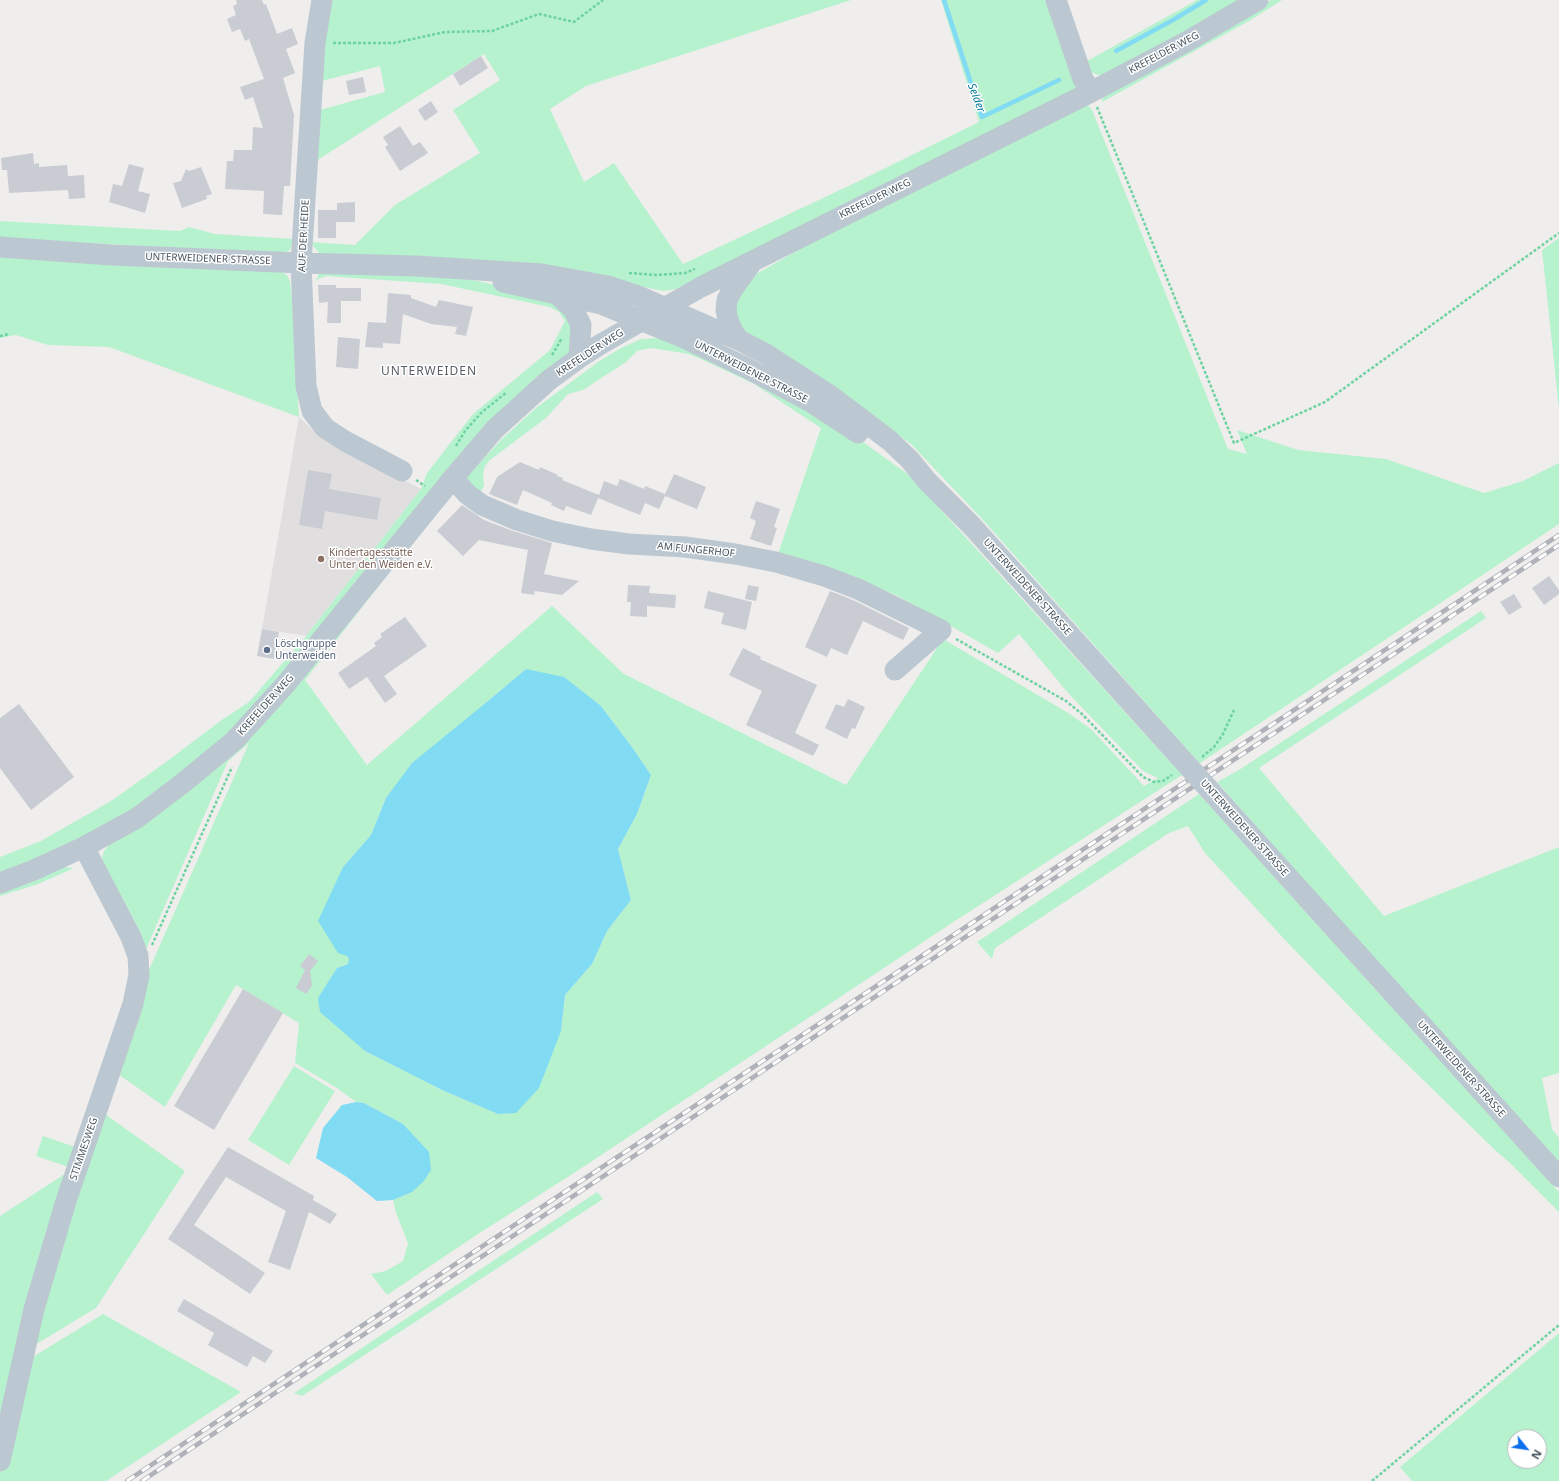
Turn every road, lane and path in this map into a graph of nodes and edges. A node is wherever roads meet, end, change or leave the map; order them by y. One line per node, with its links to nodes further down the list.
1 (322, 0): 5 (street, AUF DER HEIDE)
2 (603, 0): 5 (path)
3 (1056, 0): 6 (street)
4 (1258, 0): 6 (street, KREFELDER WEG)
5 (316, 42): 10 (street, AUF DER HEIDE)
6 (1091, 92): 7 (path); 9 (street, KREFELDER WEG)
7 (1559, 233)
8 (0, 247): 10 (street, UNTERWEIDENER STRASSE)
9 (754, 259): 15 (street, KREFELDER WEG); 19 (street, UNTERWEIDENER STRASSE)
10 (301, 263): 11 (street, UNTERWEIDENER STRASSE); 21 (street, AUF DER HEIDE)
11 (416, 266): 14 (street, UNTERWEIDENER STRASSE); 15 (street, UNTERWEIDENER STRASSE)
12 (685, 272): 13 (path)
13 (625, 273)
14 (558, 295): 16 (street, UNTERWEIDENER STRASSE); 20 (street, UNTERWEIDENER STRASSE)
15 (664, 308): 16 (street, KREFELDER WEG); 19 (street, UNTERWEIDENER STRASSE)
16 (642, 320): 20 (street, KREFELDER WEG); 23 (street, UNTERWEIDENER STRASSE)
17 (9, 334): 18 (path)
18 (0, 336)
19 (740, 340): 23 (street, UNTERWEIDENER STRASSE)
20 (579, 358): 22 (street, KREFELDER WEG)
21 (402, 471)
22 (453, 478): 24 (street, AM FUNGERHOF); 27 (street, KREFELDER WEG)
23 (927, 481): 33 (street, UNTERWEIDENER STRASSE, bridge)
24 (941, 630): 25 (street); 29 (path)
25 (896, 670)
26 (1234, 710): 28 (path)
27 (234, 741): 30 (street, KREFELDER WEG); 32 (path)
28 (1197, 760)
29 (1177, 772)
30 (84, 847): 31 (street, KREFELDER WEG); 35 (street, STIMMESWEG)
31 (0, 883)
32 (152, 946)
33 (1559, 1177)
34 (1559, 1325): 36 (path)
35 (0, 1461)
36 (1372, 1481)

